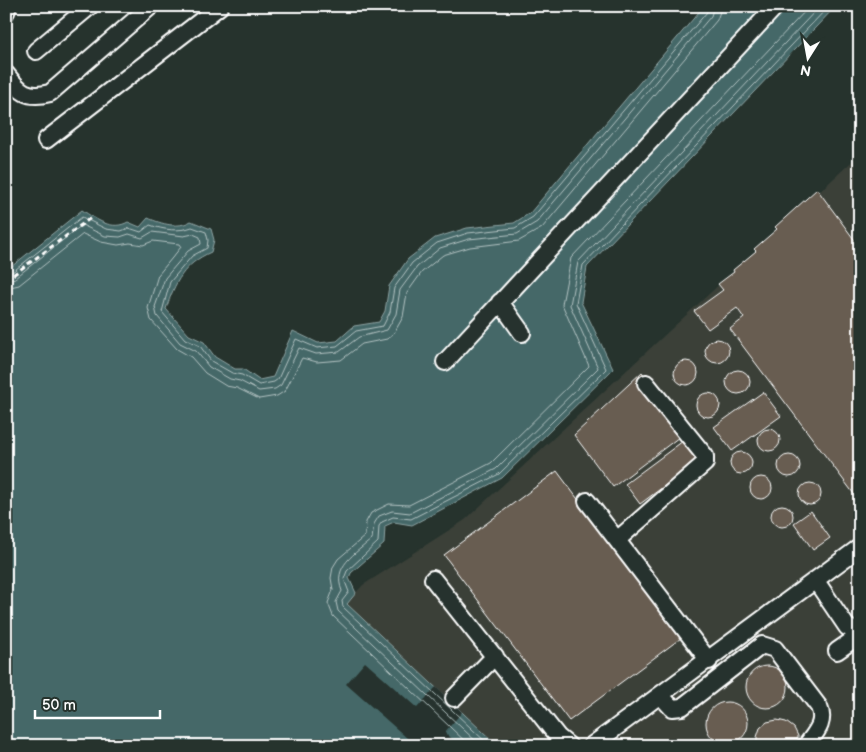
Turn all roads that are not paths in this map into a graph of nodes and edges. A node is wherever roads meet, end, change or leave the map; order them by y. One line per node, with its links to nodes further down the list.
1 (8, 6): 6 (lane)
2 (90, 6): 7 (lane)
3 (151, 6): 8 (lane)
4 (220, 6): 9 (lane)
5 (776, 6): 10 (lane)
6 (6, 12)
7 (36, 51)
8 (6, 74)
9 (46, 140)
10 (500, 302): 11 (lane); 12 (lane)
11 (522, 333)
12 (445, 362)
13 (646, 383): 15 (lane)
14 (587, 501): 15 (lane)
15 (616, 540): 22 (lane)
16 (860, 547): 18 (lane)
17 (434, 579): 21 (lane)
18 (816, 581): 19 (lane); 22 (lane)
19 (860, 634): 20 (lane)
20 (837, 651)
21 (494, 656): 24 (lane); 25 (lane)
22 (709, 661): 23 (lane)
23 (661, 696): 26 (lane); 27 (lane)
24 (454, 698)
25 (559, 743)
26 (591, 746)
27 (806, 746)

